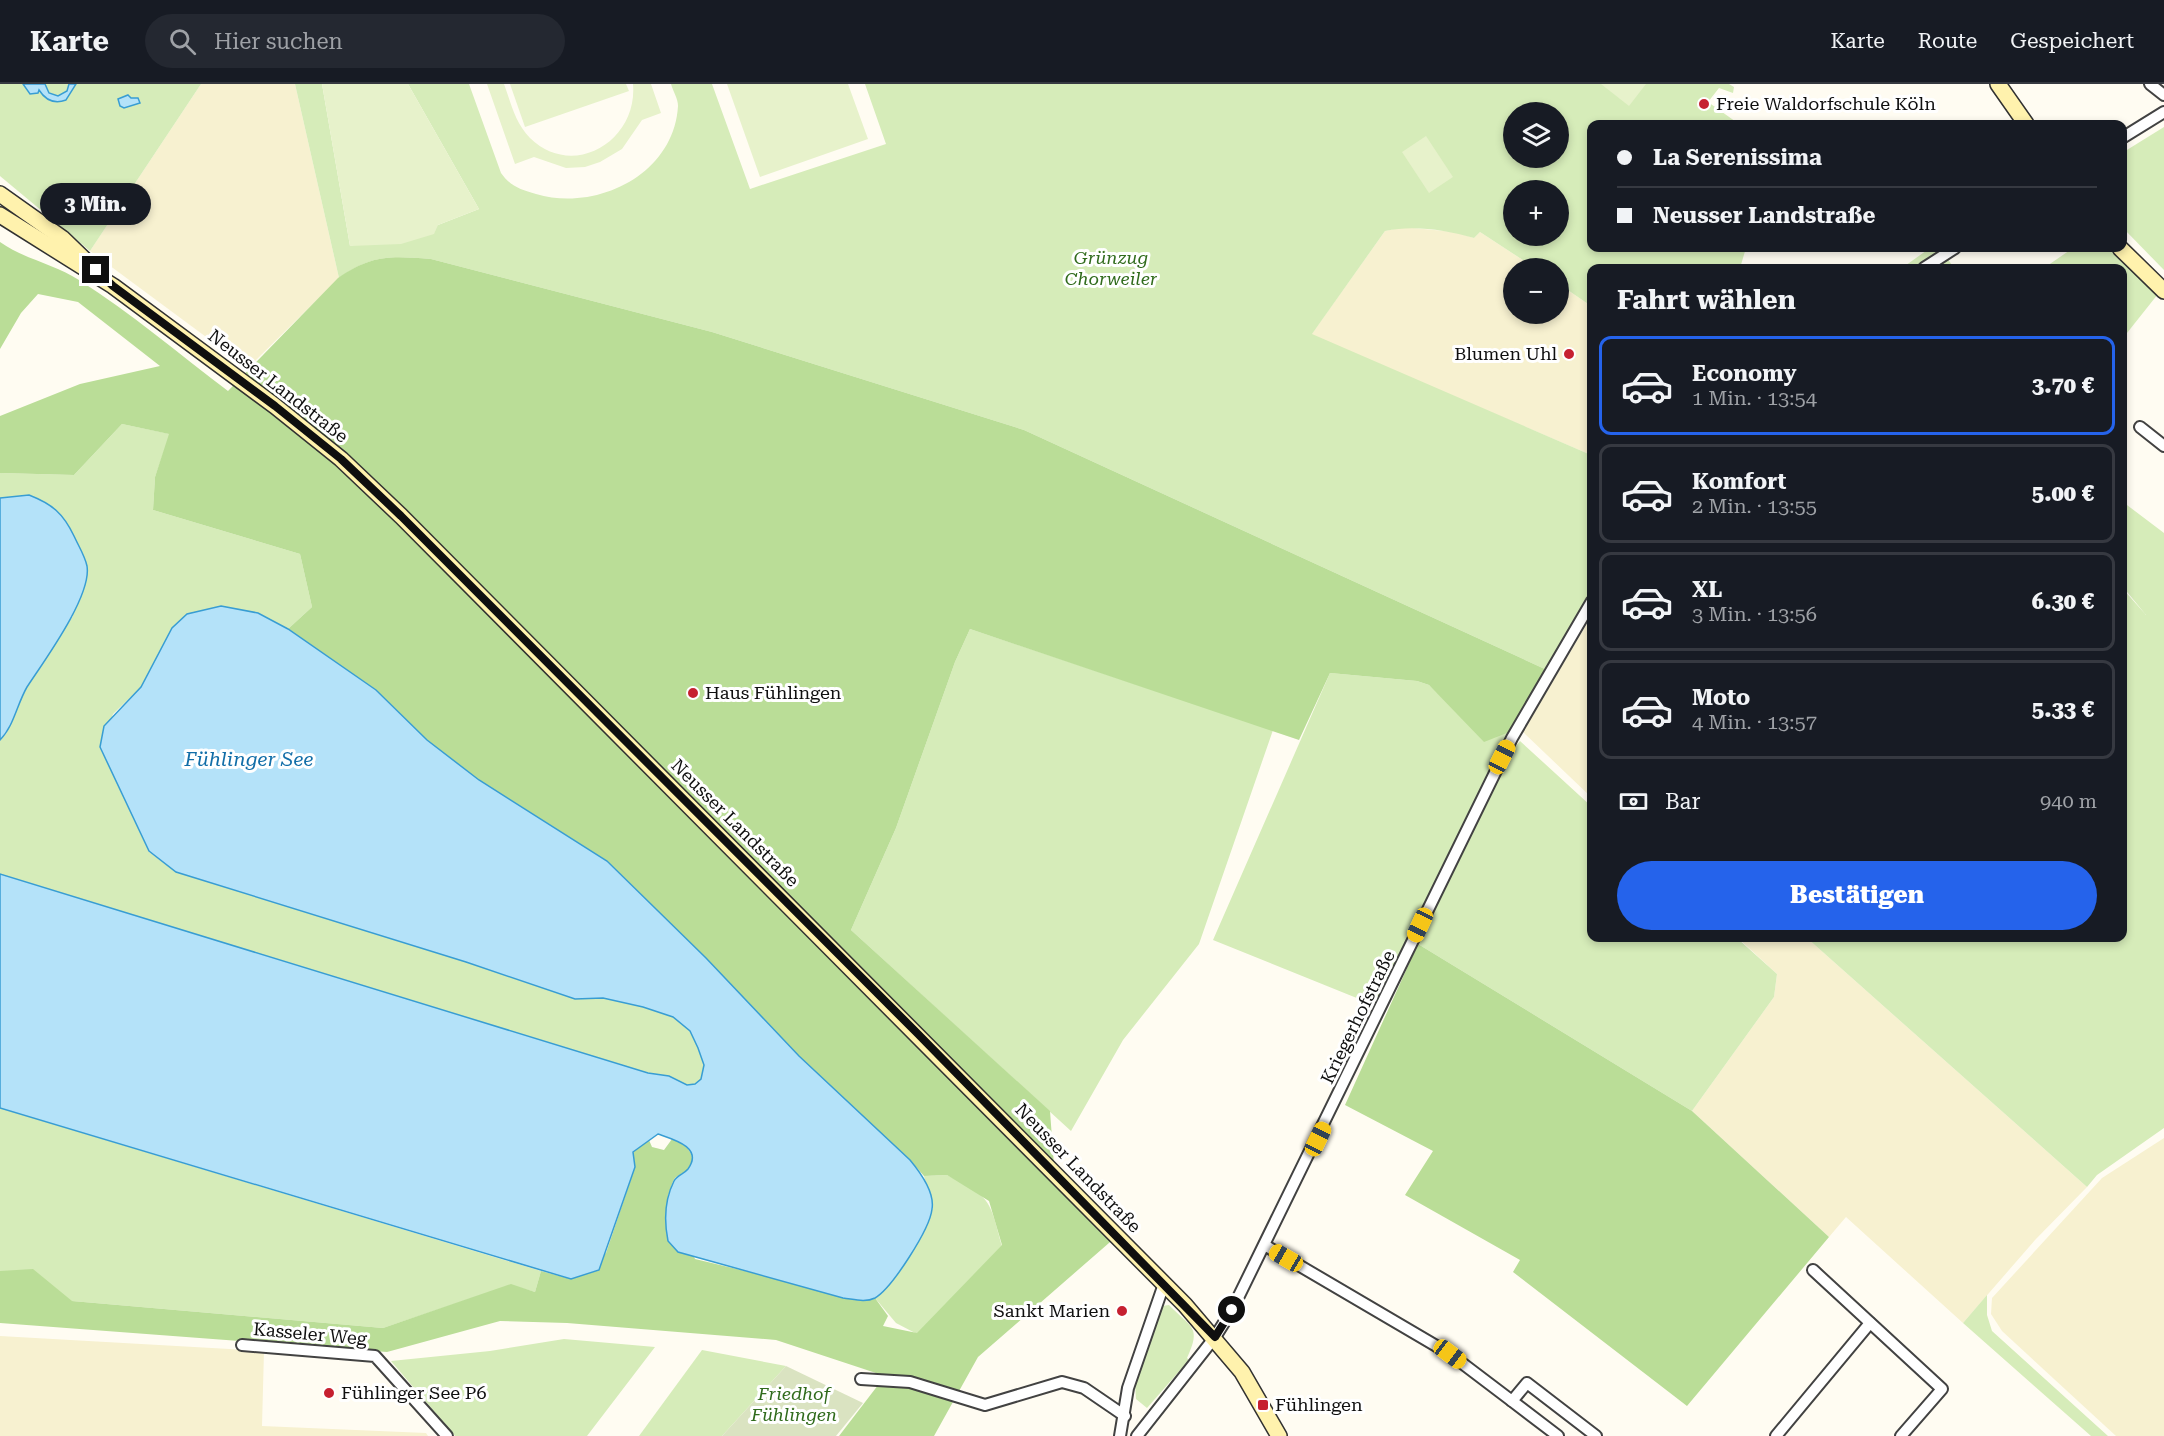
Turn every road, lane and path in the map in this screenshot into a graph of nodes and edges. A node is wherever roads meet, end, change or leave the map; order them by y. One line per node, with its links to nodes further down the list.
1 (1998, 84): 5 (main road)
2 (2150, 84): 3 (street)
3 (2164, 95)
4 (2164, 112): 6 (street)
5 (2023, 120)
6 (2127, 135)
7 (0, 194): 12 (main road, Neusser Landstraße)
8 (0, 215): 12 (main road, Neusser Landstraße)
9 (1949, 252): 11 (street)
10 (2124, 252): 13 (main road)
11 (1930, 264)
12 (113, 286): 19 (main road, Neusser Landstraße)
13 (2164, 291)
14 (2140, 427): 15 (street)
15 (2164, 446)
16 (1587, 610): 17 (street, Kriegerhofstraße)
17 (1266, 1246): 21 (street, Kriegerhofstraße); 24 (street)
18 (1813, 1270): 20 (street)
19 (1164, 1284): 21 (main road, Neusser Landstraße); 25 (street)
20 (1870, 1323): 32 (street); 33 (street)
21 (1215, 1337): 28 (street, Kriegerhofstraße); 29 (main road, Neusser Landstraße)
22 (242, 1346): 26 (street, Kasseler Weg)
23 (861, 1379): 25 (street)
24 (1512, 1401): 30 (street); 31 (street)
25 (1125, 1416): 27 (street)
26 (447, 1436)
27 (1120, 1436)
28 (1137, 1436)
29 (1279, 1436)
30 (1558, 1436)
31 (1596, 1436)
32 (1776, 1436)
33 (1901, 1436)

